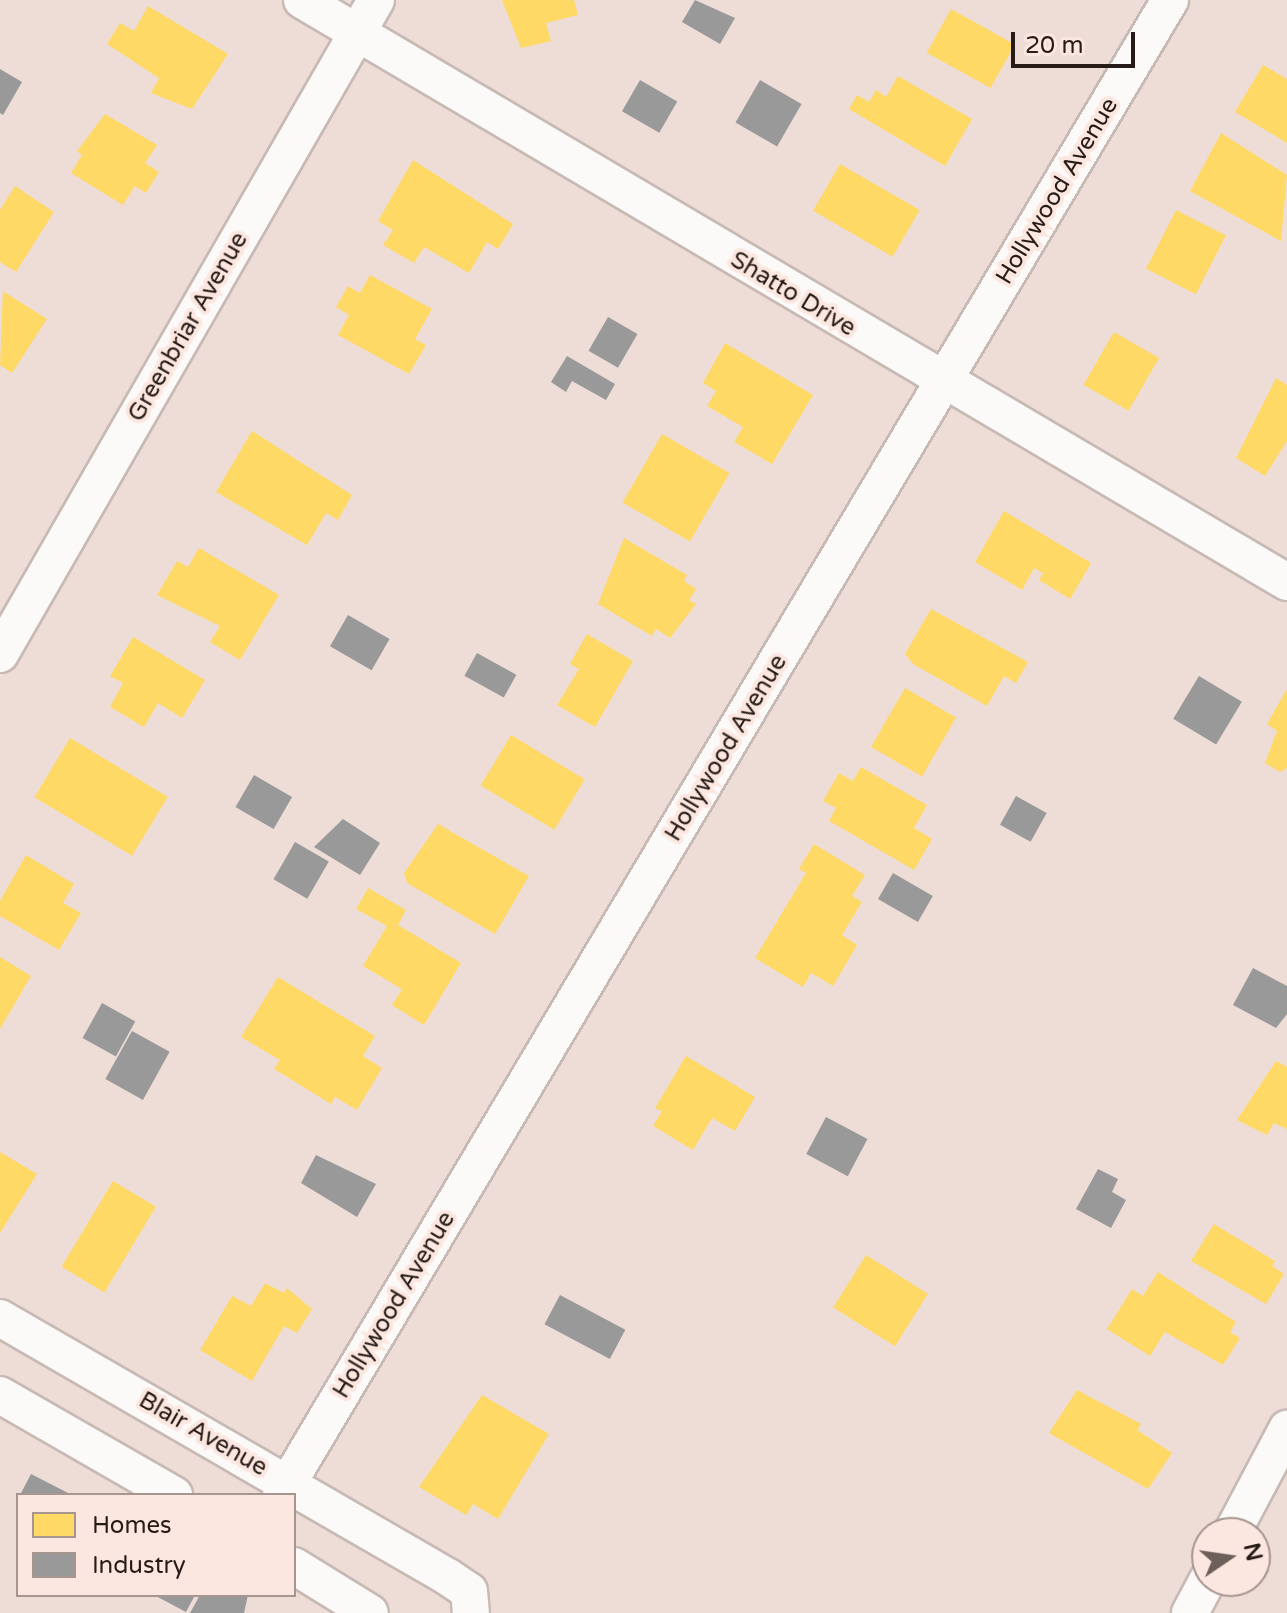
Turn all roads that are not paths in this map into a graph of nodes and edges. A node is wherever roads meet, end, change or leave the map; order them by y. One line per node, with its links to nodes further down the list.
1 (302, 0): 4 (street, Shatto Drive)
2 (376, 0): 4 (street, Greenbriar Avenue)
3 (1170, 0): 5 (street, Hollywood Avenue)
4 (356, 32): 5 (street, Shatto Drive); 7 (street, Greenbriar Avenue)
5 (943, 384): 6 (street, Shatto Drive); 11 (street, Hollywood Avenue)
6 (1287, 582)
7 (0, 654)
8 (0, 1318): 11 (street, Blair Avenue)
9 (0, 1395): 12 (street)
10 (1287, 1429): 14 (street)
11 (285, 1489)
12 (171, 1493)
13 (296, 1495): 17 (street, Blair Avenue)
14 (1240, 1517)
15 (296, 1567): 16 (street)
16 (370, 1613)
17 (471, 1613)

